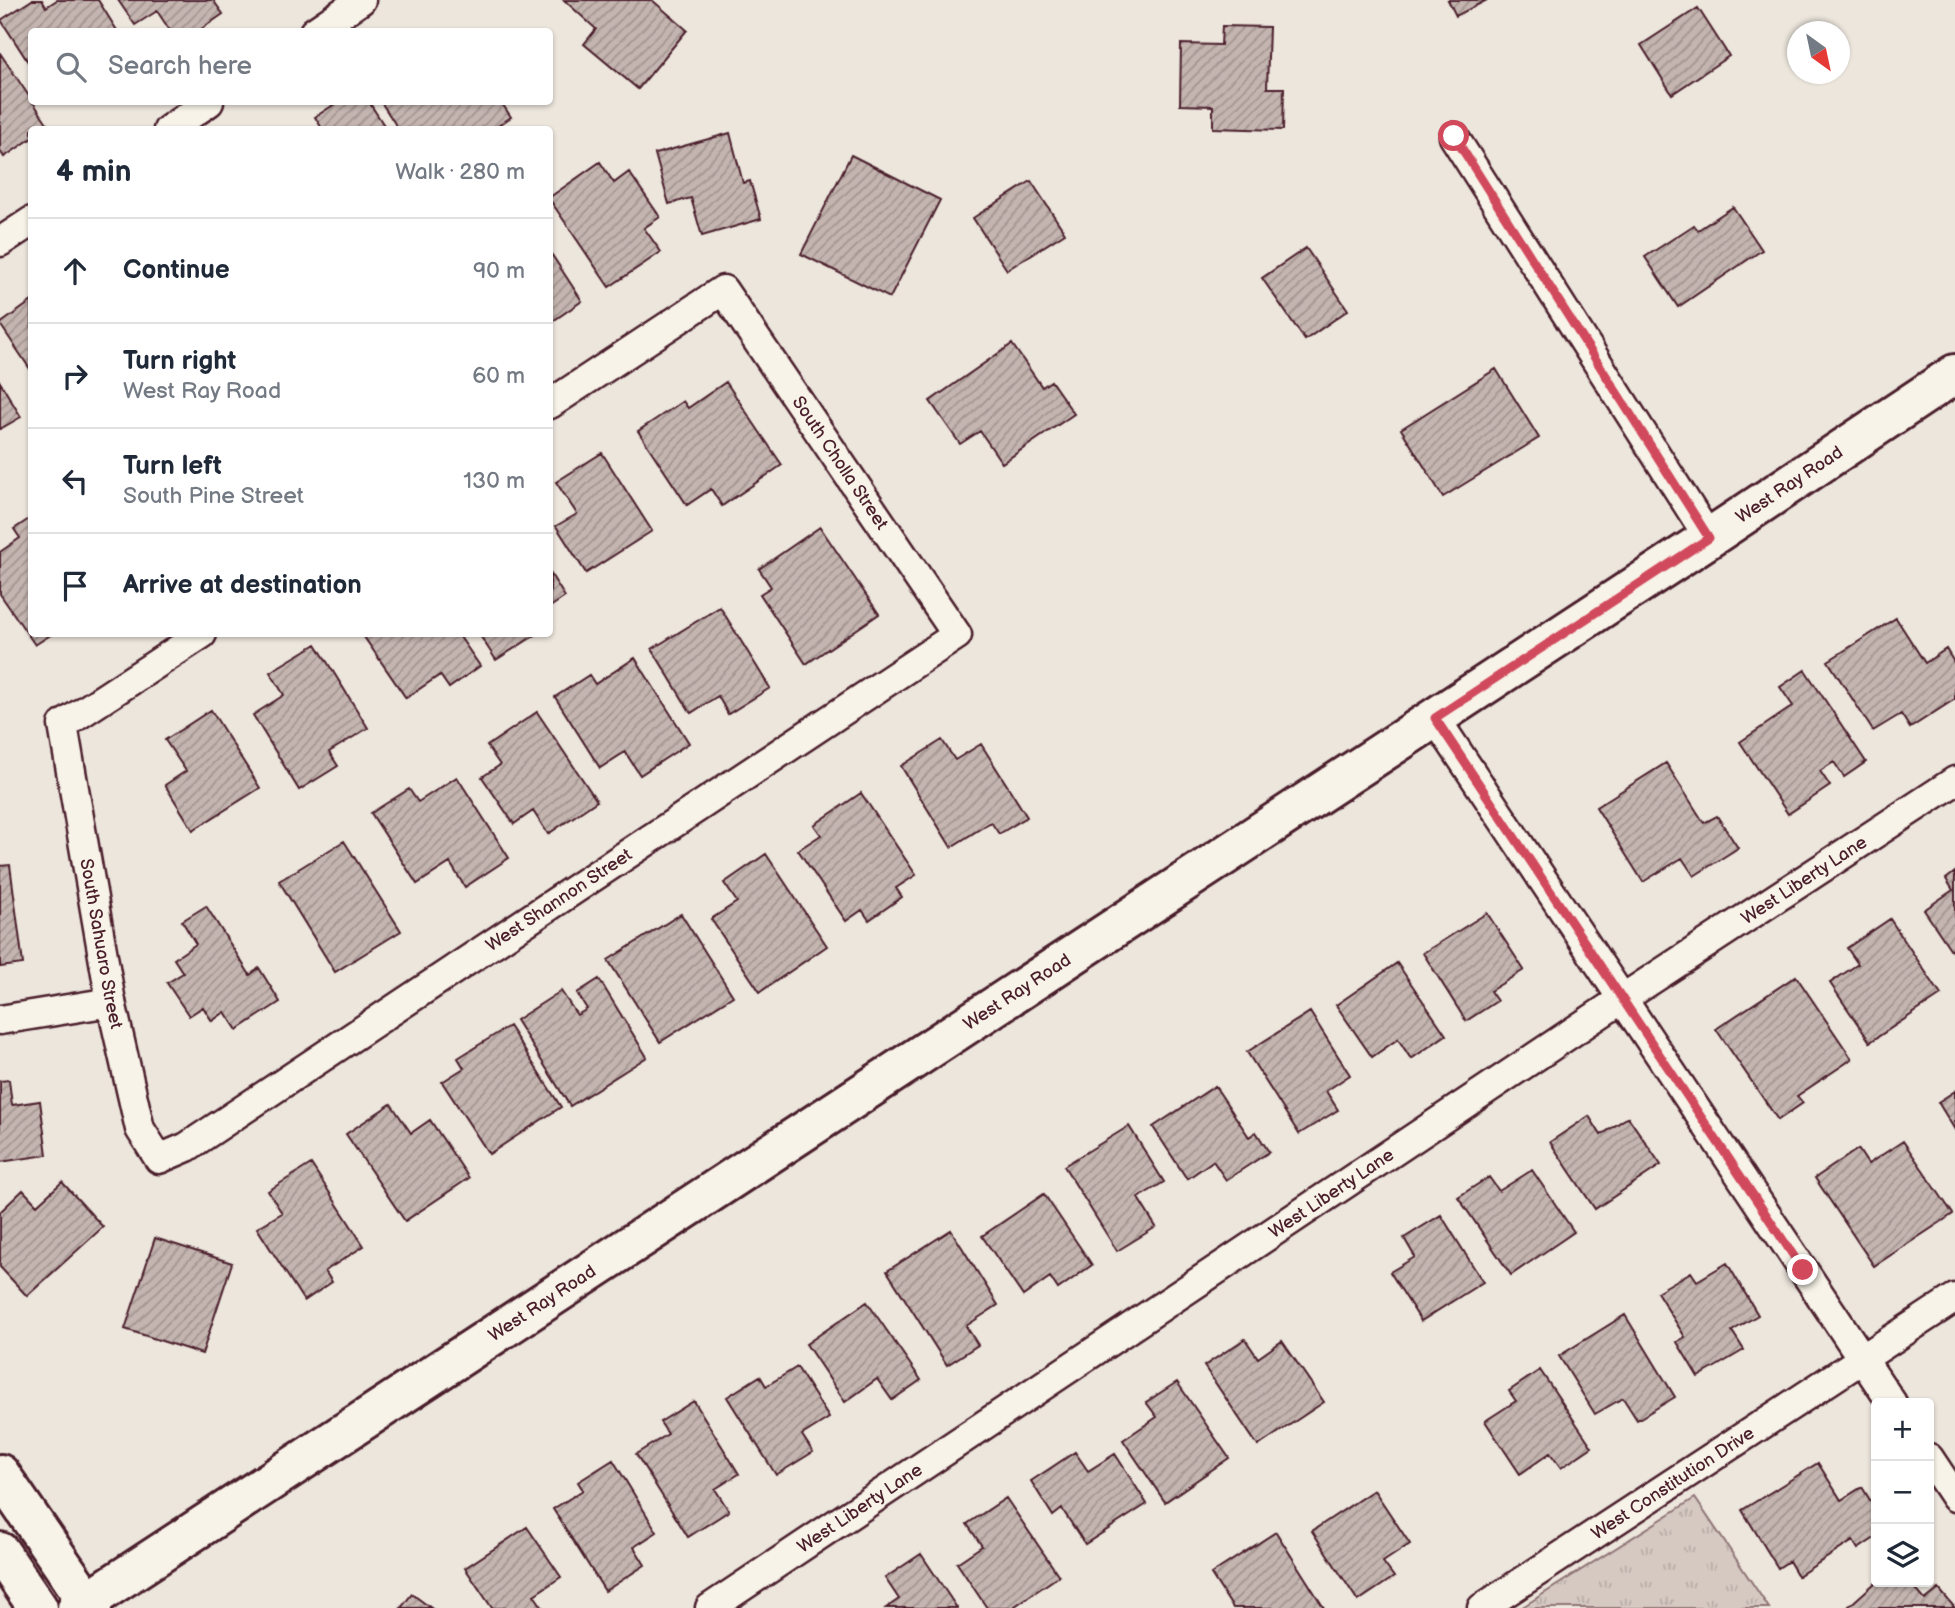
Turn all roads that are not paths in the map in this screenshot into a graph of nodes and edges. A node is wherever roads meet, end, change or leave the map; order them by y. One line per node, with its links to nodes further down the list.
1 (360, 0): 2 (street)
2 (320, 28)
3 (204, 105): 4 (street)
4 (173, 126)
5 (1454, 136): 10 (street)
6 (28, 224): 7 (street)
7 (0, 242)
8 (1955, 374): 10 (main road, West Ray Road)
9 (553, 402): 11 (street, South Cholla Street)
10 (1709, 538): 13 (main road, West Ray Road)
11 (957, 635): 18 (street, West Shannon Street)
12 (197, 637): 16 (street, South Sahuaro Street)
13 (1435, 718): 15 (street); 26 (main road, West Ray Road)
14 (1955, 781): 15 (street, West Liberty Lane)
15 (1622, 999): 20 (street); 28 (street, West Liberty Lane)
16 (111, 1002): 17 (street); 18 (street, South Sahuaro Street)
17 (0, 1020)
18 (159, 1159)
19 (1955, 1298): 20 (street, West Constitution Drive)
20 (1863, 1359): 21 (street); 29 (street, West Constitution Drive)
21 (1889, 1398)
22 (1931, 1461): 24 (street)
23 (0, 1474): 26 (main road)
24 (1955, 1497)
25 (0, 1552): 27 (main road)
26 (85, 1606)
27 (38, 1608)
28 (710, 1608)
29 (1482, 1608)

